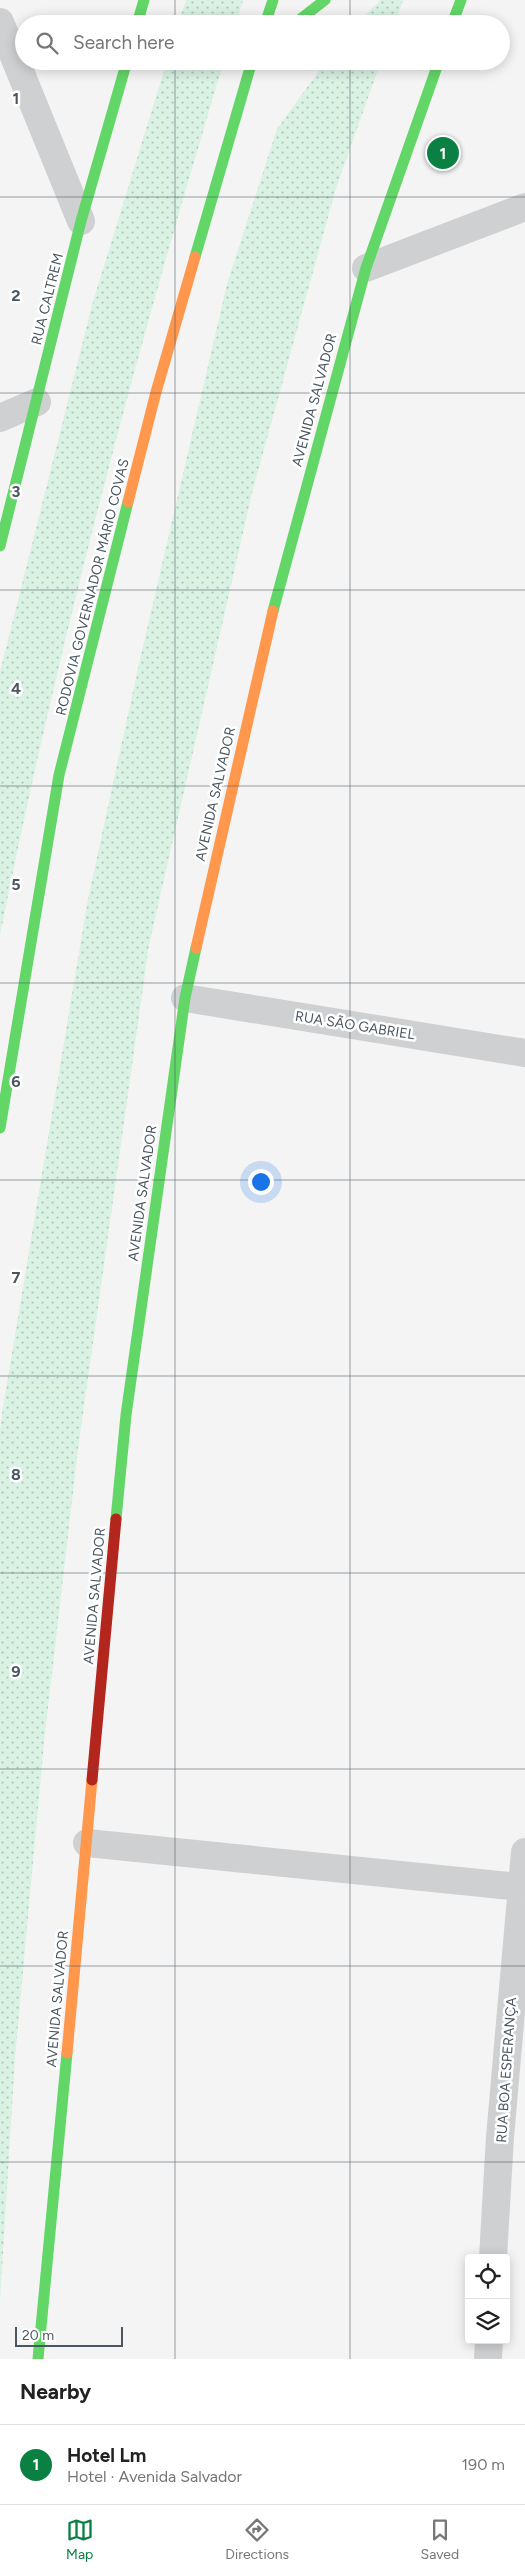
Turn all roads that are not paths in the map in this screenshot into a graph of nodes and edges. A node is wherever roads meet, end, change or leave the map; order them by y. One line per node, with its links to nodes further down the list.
1 (144, 0): 5 (main road)
2 (273, 0): 6 (main road)
3 (325, 0): 7 (main road)
4 (461, 0): 8 (main road)
5 (140, 15)
6 (268, 15)
7 (306, 15)
8 (455, 15)
9 (0, 22): 10 (street)
10 (15, 59)
11 (20, 70): 16 (street)
12 (124, 70): 16 (main road, RUA CALTREM)
13 (249, 70): 23 (main road, RODOVIA GOVERNADOR MÁRIO COVAS)
14 (436, 70): 17 (main road, AVENIDA SALVADOR)
15 (525, 208): 17 (street)
16 (81, 221): 18 (main road, RUA CALTREM)
17 (366, 268): 21 (main road, AVENIDA SALVADOR)
18 (37, 402): 19 (street); 20 (main road, RUA CALTREM)
19 (0, 418)
20 (0, 546)
21 (186, 998): 22 (street, RUA SÃO GABRIEL); 24 (main road, AVENIDA SALVADOR)
22 (525, 1053)
23 (0, 1128)
24 (87, 1843): 26 (street); 29 (main road, AVENIDA SALVADOR)
25 (525, 1852): 26 (street, RUA BOA ESPERANÇA)
26 (520, 1887): 27 (street, RUA BOA ESPERANÇA)
27 (494, 2254)
28 (489, 2344): 30 (street)
29 (38, 2359)
30 (488, 2359)

